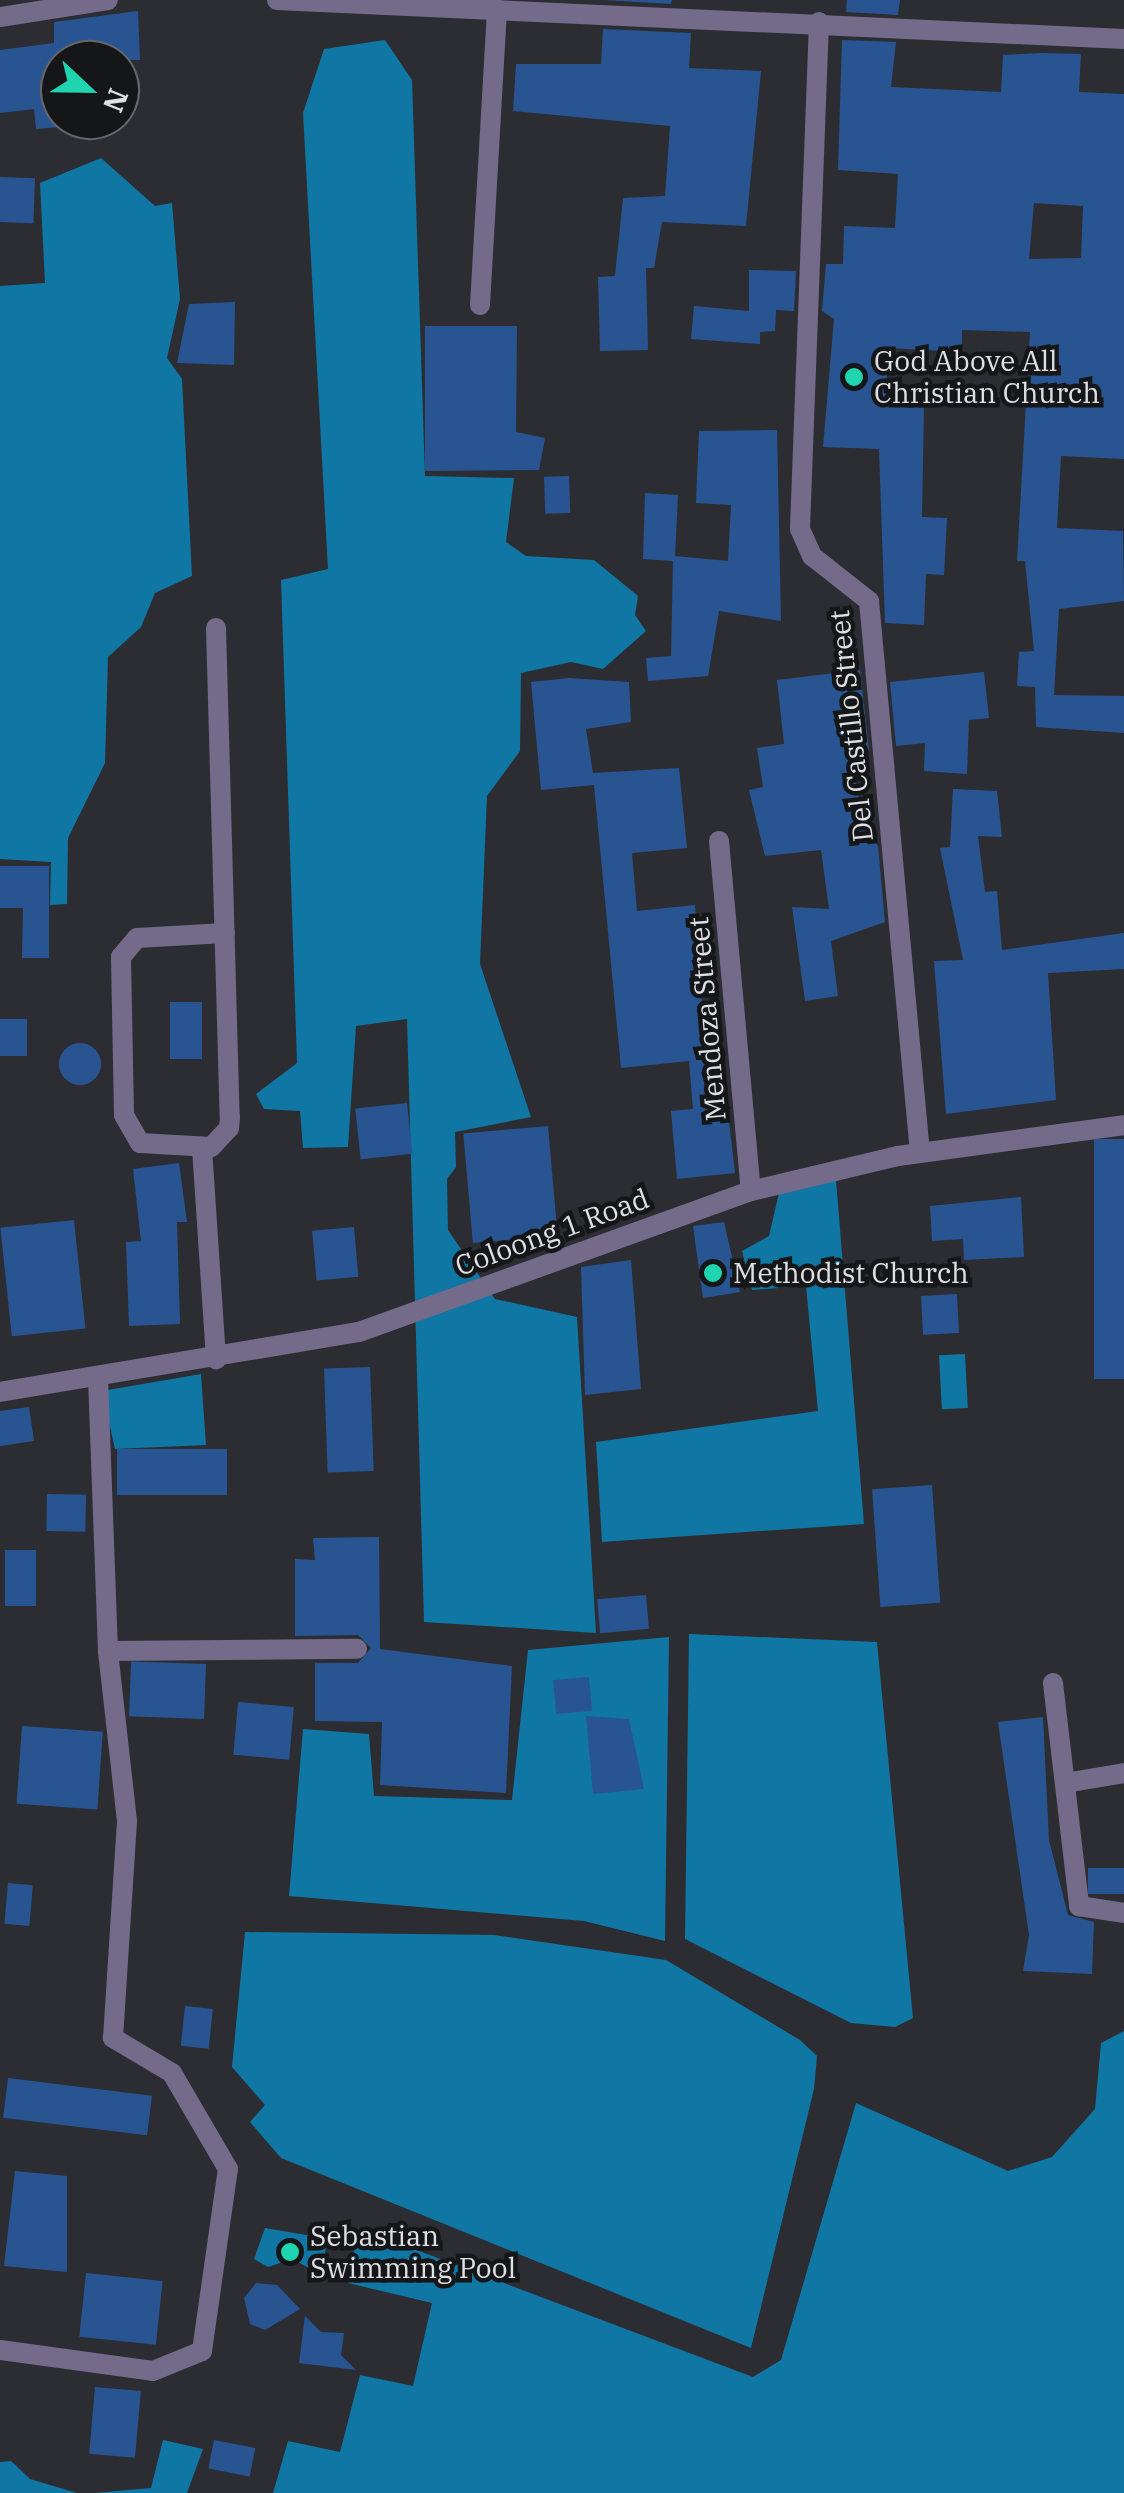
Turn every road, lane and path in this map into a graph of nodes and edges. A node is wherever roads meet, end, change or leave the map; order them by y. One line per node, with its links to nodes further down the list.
1 (108, 0): 4 (street)
2 (277, 0): 3 (street)
3 (497, 9): 5 (street); 7 (street)
4 (0, 17)
5 (820, 22): 6 (street); 13 (street, Del Castillo Street)
6 (1124, 40)
7 (480, 304)
8 (216, 628): 10 (street)
9 (719, 842): 14 (street, Mendoza Street)
10 (225, 933): 12 (street); 12 (street)
11 (1124, 1126): 13 (street, Coloong 1 Road)
12 (202, 1148): 15 (street)
13 (920, 1153): 14 (street, Coloong 1 Road)
14 (751, 1191): 15 (street, Coloong 1 Road)
15 (216, 1360): 16 (street, Coloong 1 Road)
16 (98, 1382): 17 (street, Coloong 1 Road); 19 (street)
17 (0, 1392)
18 (357, 1649): 19 (street)
19 (108, 1651): 24 (street)
20 (1053, 1683): 22 (street)
21 (1124, 1772): 22 (street)
22 (1065, 1783): 23 (street)
23 (1124, 1913)
24 (0, 2350)

